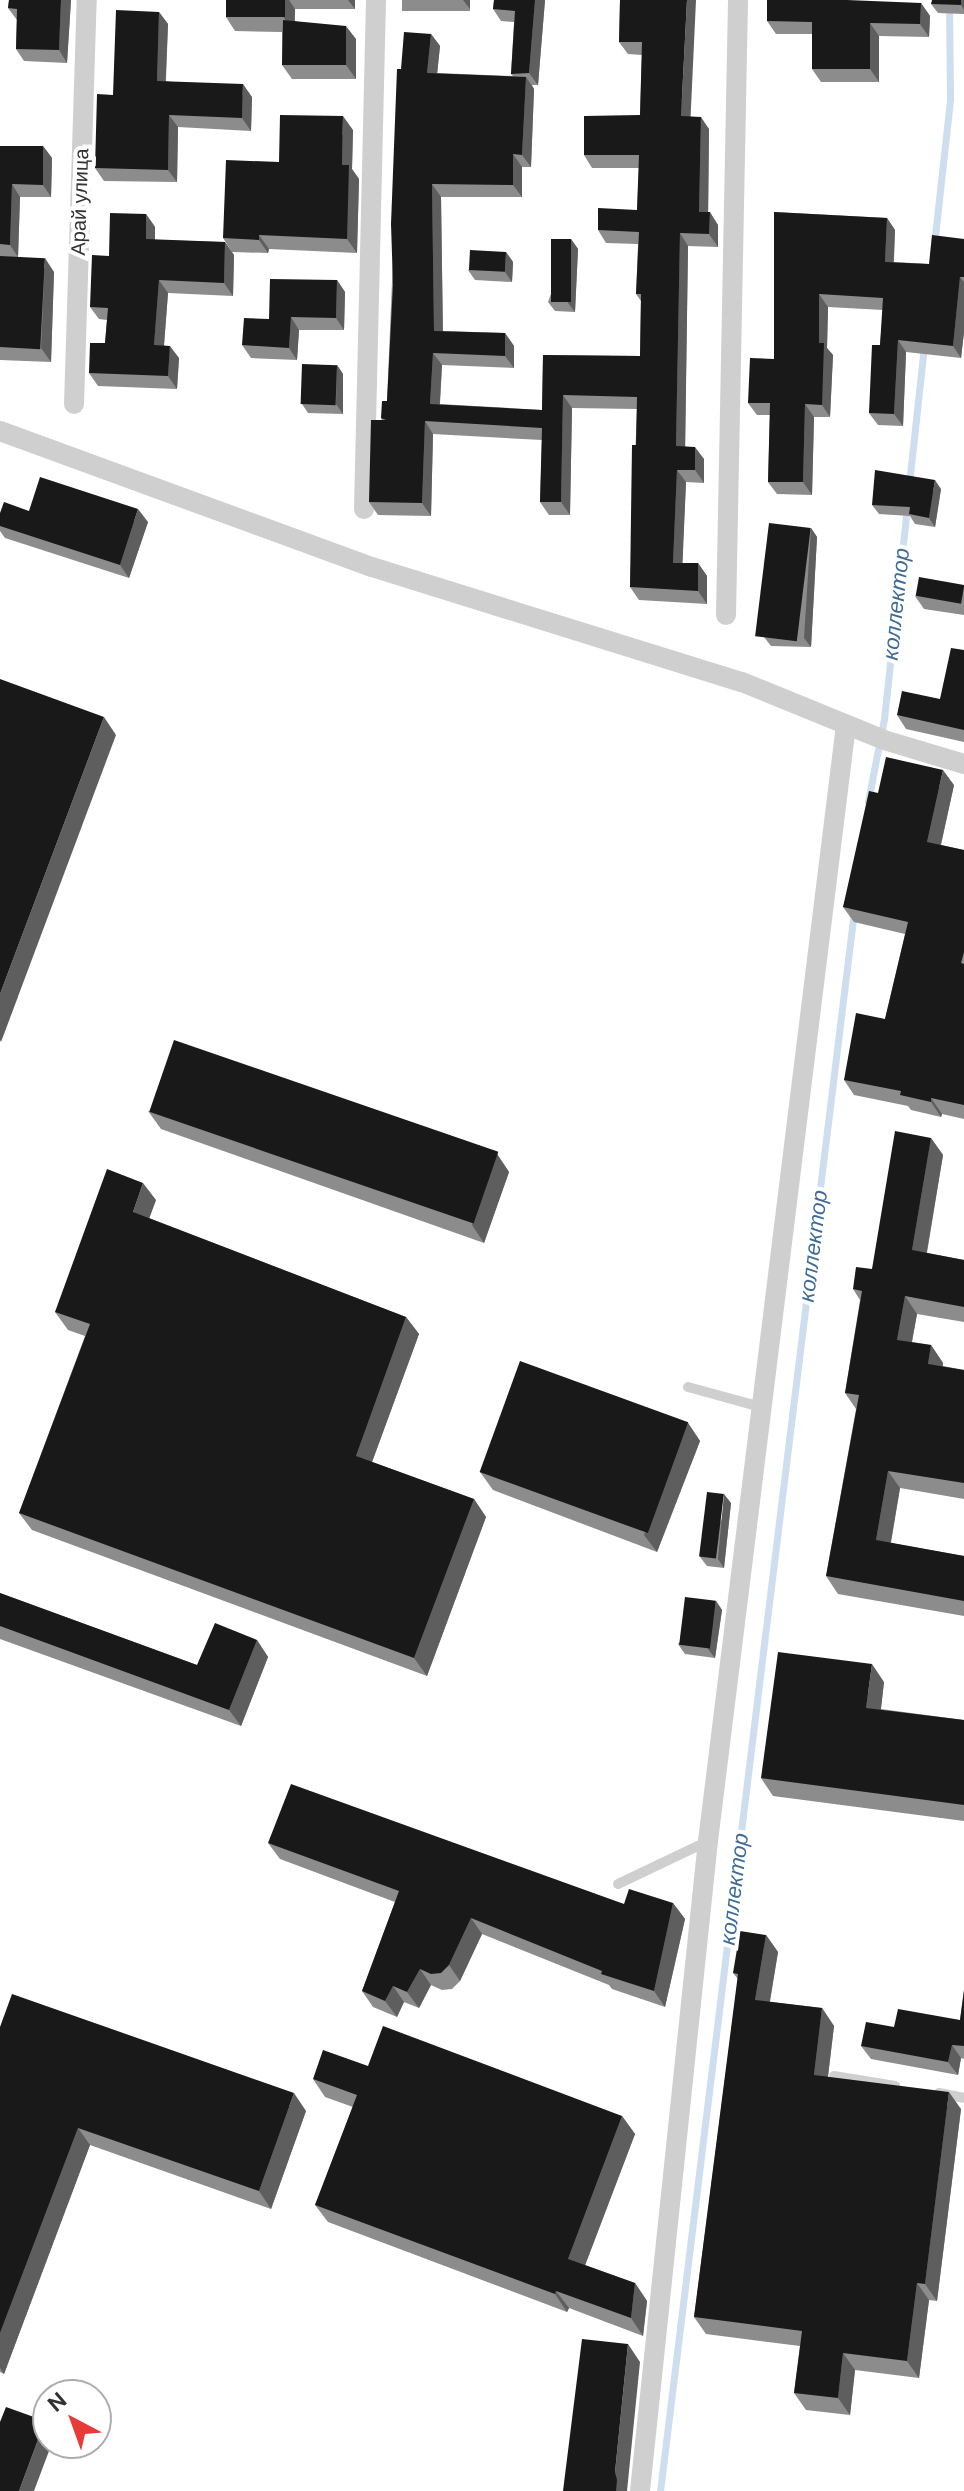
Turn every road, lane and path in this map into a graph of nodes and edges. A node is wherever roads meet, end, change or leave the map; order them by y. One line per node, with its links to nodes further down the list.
1 (87, 0): 4 (street, Арай улица)
2 (376, 0): 6 (street)
3 (738, 0): 7 (street)
4 (74, 404)
5 (0, 431): 8 (street)
6 (364, 509)
7 (726, 615)
8 (851, 726): 9 (street); 11 (street)
9 (964, 764)
10 (688, 1387): 11 (lane)
11 (761, 1407): 12 (street)
12 (708, 1841): 13 (lane); 18 (street)
13 (618, 1884)
14 (834, 2076): 15 (lane)
15 (906, 2088)
16 (921, 2090): 17 (lane)
17 (964, 2098)
18 (640, 2491)

